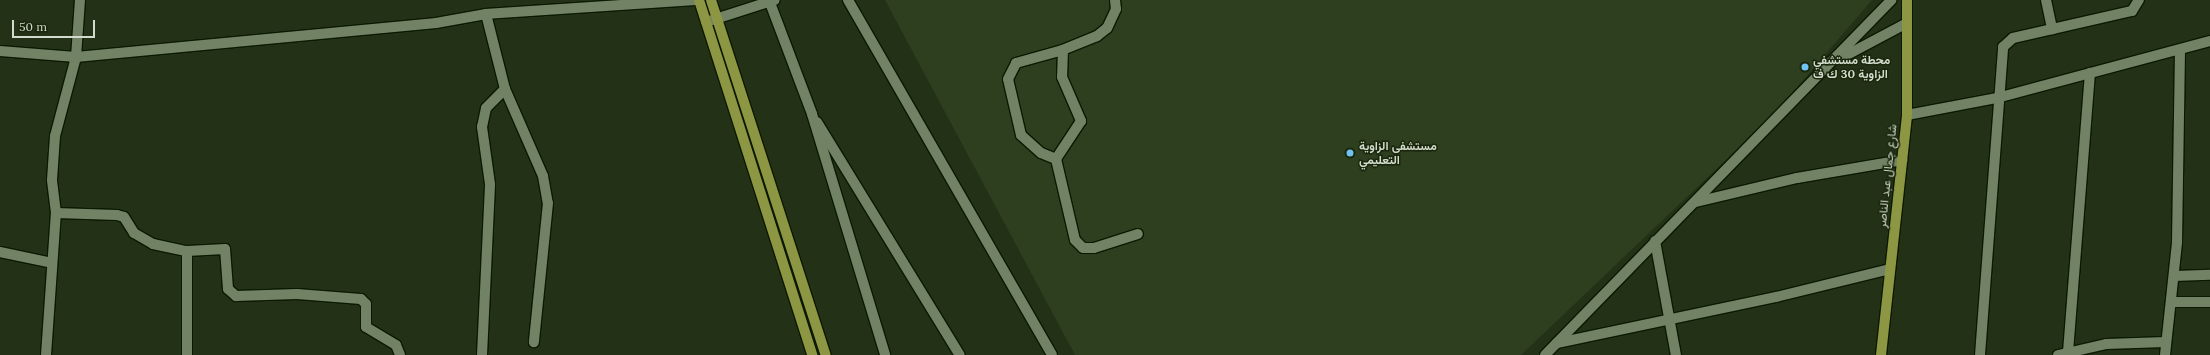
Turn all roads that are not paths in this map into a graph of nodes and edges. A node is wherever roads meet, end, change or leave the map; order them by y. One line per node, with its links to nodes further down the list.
1 (80, 0): 21 (street)
2 (695, 0): 12 (street)
3 (700, 0): 14 (main road)
4 (711, 0): 13 (main road)
5 (848, 0): 55 (street)
6 (1115, 0): 18 (street)
7 (1892, 0): 22 (street)
8 (1907, 0): 15 (main road, شارع جمال عبد الناصر)
9 (2046, 0): 16 (street)
10 (2139, 0): 16 (street)
11 (771, 1): 13 (street); 26 (street)
12 (486, 14): 21 (street); 24 (street)
13 (717, 18): 14 (street); 52 (main road)
14 (706, 22): 51 (main road)
15 (1907, 23): 22 (street); 27 (main road, شارع جمال عبد الناصر)
16 (2052, 29): 25 (street)
17 (2210, 41): 19 (street)
18 (1063, 50): 28 (street); 28 (street)
19 (2180, 50): 23 (street); 39 (street)
20 (0, 51): 21 (street)
21 (76, 57): 31 (street)
22 (1836, 61): 30 (street)
23 (2090, 73): 25 (street); 46 (street)
24 (505, 89): 43 (street); 50 (street)
25 (1997, 98): 27 (street); 59 (street)
26 (812, 114): 53 (street); 54 (street)
27 (1907, 114): 29 (main road, شارع جمال عبد الناصر)
28 (1056, 159): 32 (street)
29 (1902, 160): 30 (street); 37 (main road, شارع جمال عبد الناصر)
30 (1696, 202): 33 (street)
31 (56, 213): 34 (street); 36 (street)
32 (1138, 234)
33 (1655, 241): 42 (street); 45 (street)
34 (187, 251): 48 (street); 49 (street)
35 (0, 252): 36 (street)
36 (52, 263): 47 (street)
37 (1890, 269): 42 (street); 58 (main road, شارع جمال عبد الناصر)
38 (2210, 275): 39 (street)
39 (2174, 276): 40 (street)
40 (2172, 302): 41 (street); 44 (street)
41 (2210, 302)
42 (1667, 319): 45 (street); 57 (street)
43 (534, 342)
44 (2166, 342): 46 (street); 60 (street)
45 (1557, 343): 56 (street)
46 (2068, 353)
47 (46, 355)
48 (187, 355)
49 (400, 355)
50 (482, 355)
51 (812, 355)
52 (826, 355)
53 (885, 355)
54 (960, 355)
55 (1052, 355)
56 (1545, 355)
57 (1676, 355)
58 (1881, 355)
59 (1980, 355)
60 (2165, 355)

